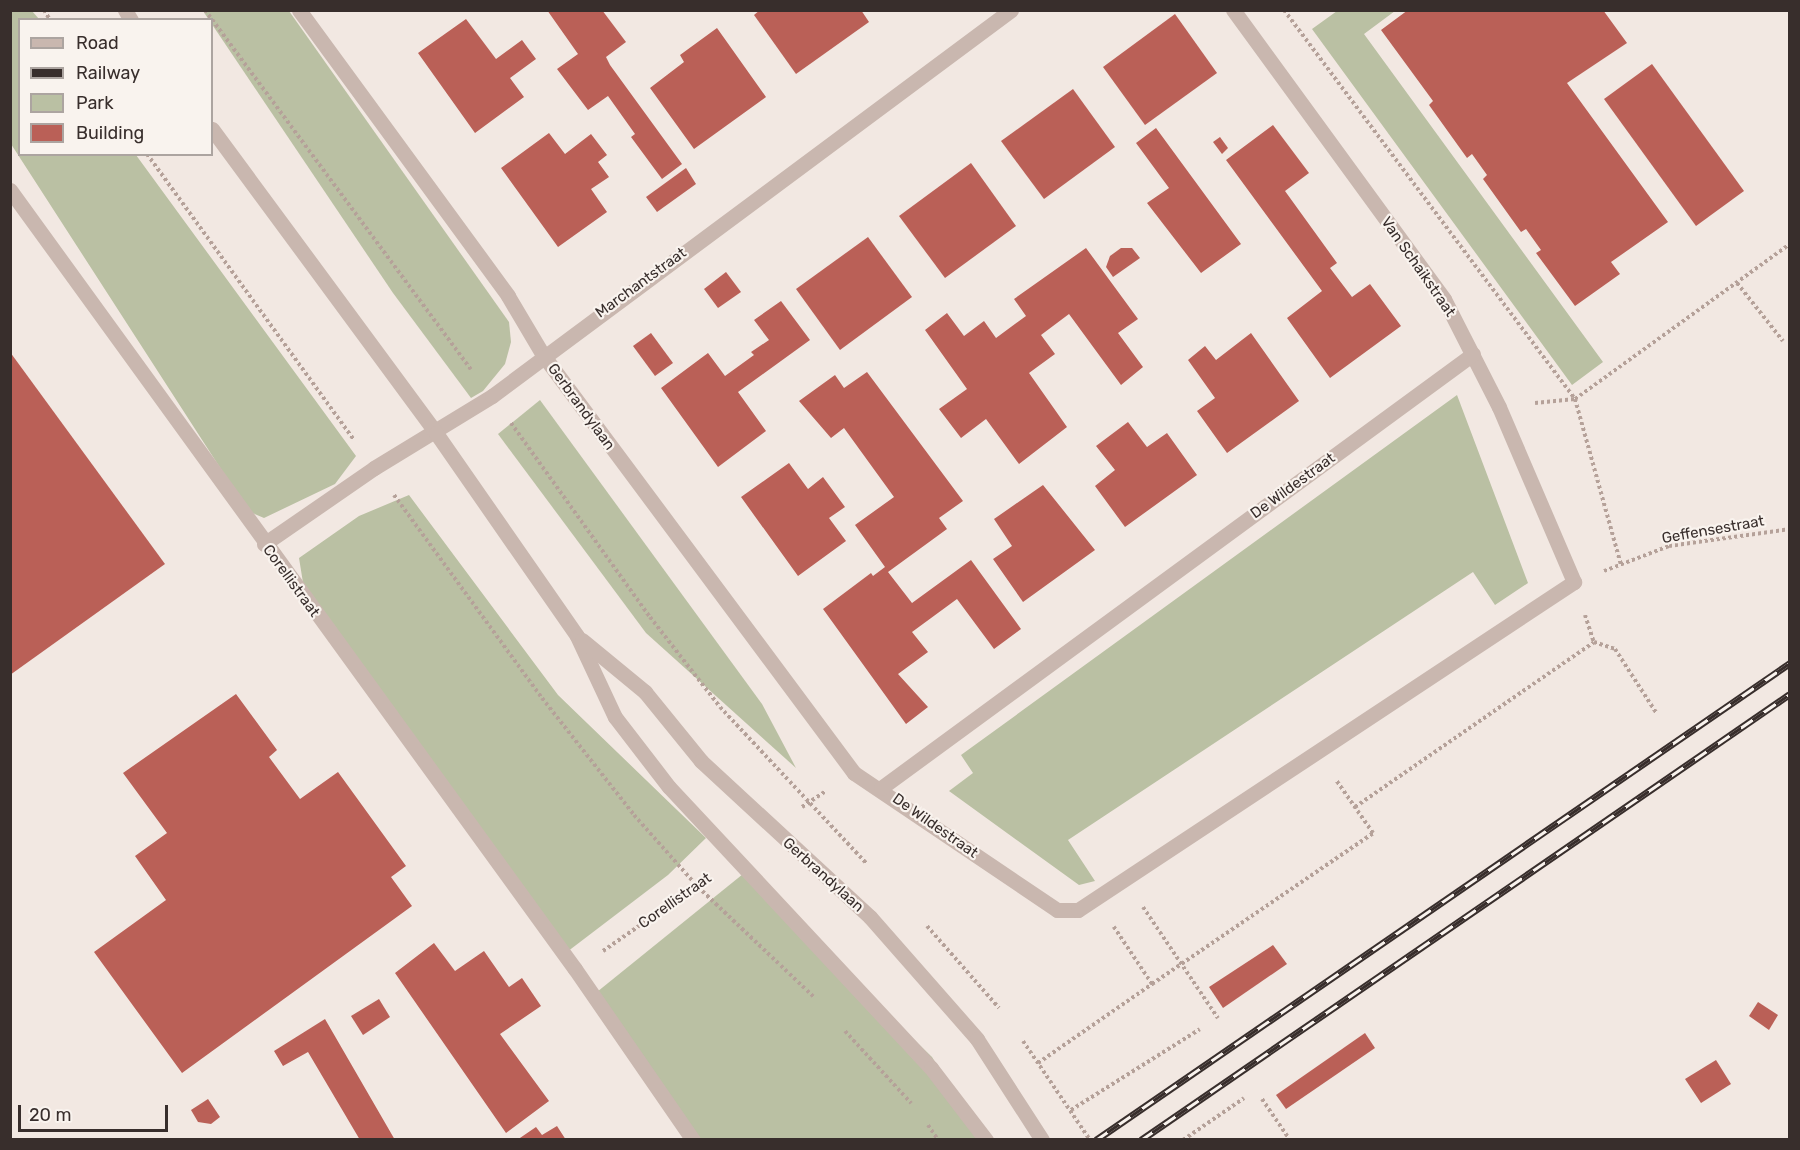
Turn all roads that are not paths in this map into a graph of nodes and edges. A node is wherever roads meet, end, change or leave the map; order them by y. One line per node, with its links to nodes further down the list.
1 (299, 10): 7 (street, Gerbrandylaan)
2 (1011, 10): 7 (street, Marchantstraat)
3 (1233, 10): 6 (street, Van Schaikstraat)
4 (213, 130): 8 (street, Gerbrandylaan)
5 (10, 190): 9 (street, Corellistraat)
6 (1473, 354): 10 (street, Van Schaikstraat); 12 (street, De Wildestraat)
7 (543, 355): 8 (street, Marchantstraat); 12 (street, Gerbrandylaan)
8 (436, 433): 9 (street, Marchantstraat); 11 (street, Gerbrandylaan)
9 (264, 544): 13 (street, Corellistraat)
10 (1574, 582): 12 (street, De Wildestraat)
11 (577, 636): 14 (street, Gerbrandylaan); 15 (street, Gerbrandylaan)
12 (881, 788)
13 (693, 1140)
14 (986, 1140)
15 (1042, 1140)

